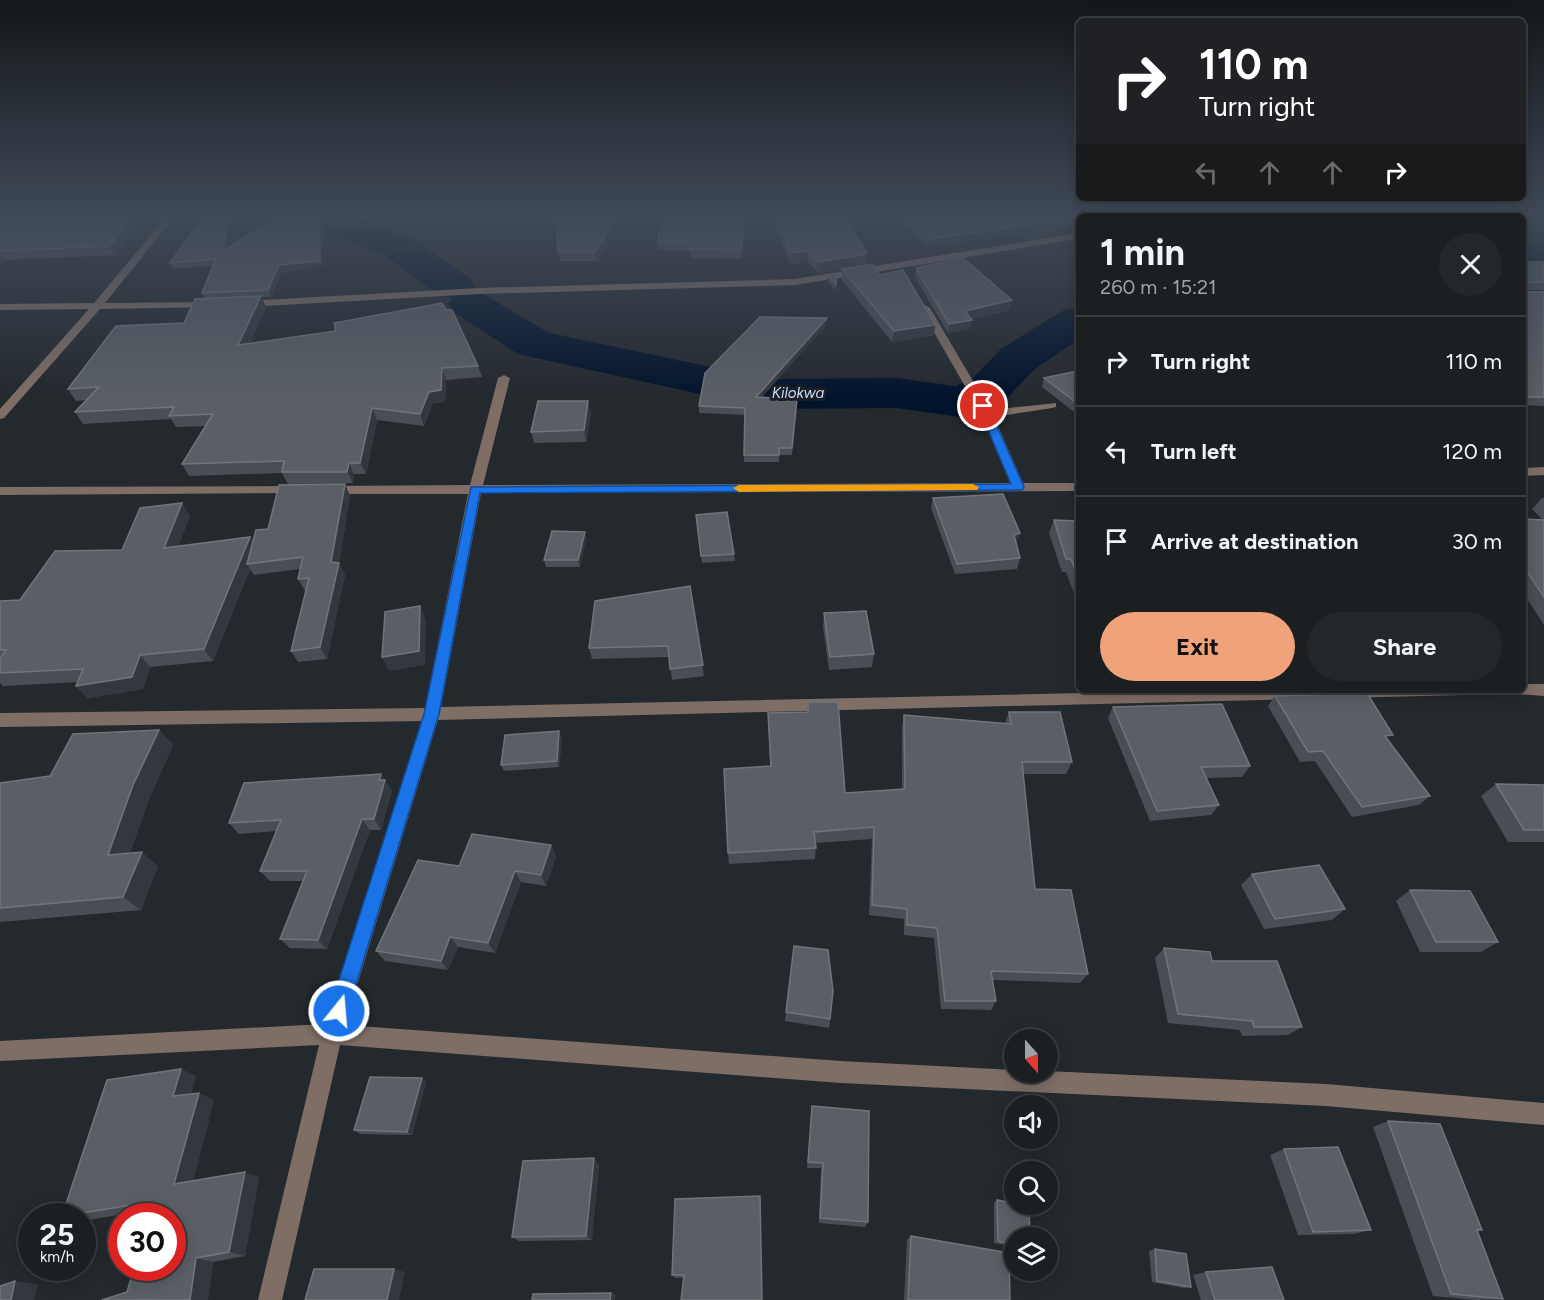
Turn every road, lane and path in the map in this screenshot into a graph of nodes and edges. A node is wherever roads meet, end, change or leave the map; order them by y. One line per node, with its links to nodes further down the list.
1 (121, 277): 6 (street)
2 (826, 277): 5 (street)
3 (917, 294): 10 (street)
4 (220, 304): 6 (street)
5 (231, 304)
6 (97, 306): 7 (street); 11 (street)
7 (0, 307)
8 (504, 378): 16 (street)
9 (1052, 405): 10 (street)
10 (985, 410): 14 (street)
11 (0, 416)
12 (1544, 471): 13 (street)
13 (1526, 472)
14 (1018, 487): 15 (street); 16 (street)
15 (1076, 487)
16 (475, 489): 17 (street); 21 (street)
17 (0, 491)
18 (1526, 690): 19 (street)
19 (1544, 690)
20 (1364, 693): 21 (street)
21 (432, 714): 22 (street); 23 (street)
22 (0, 720)
23 (332, 1034): 24 (street); 25 (street); 26 (street)
24 (0, 1051)
25 (1544, 1114)
26 (270, 1300)

